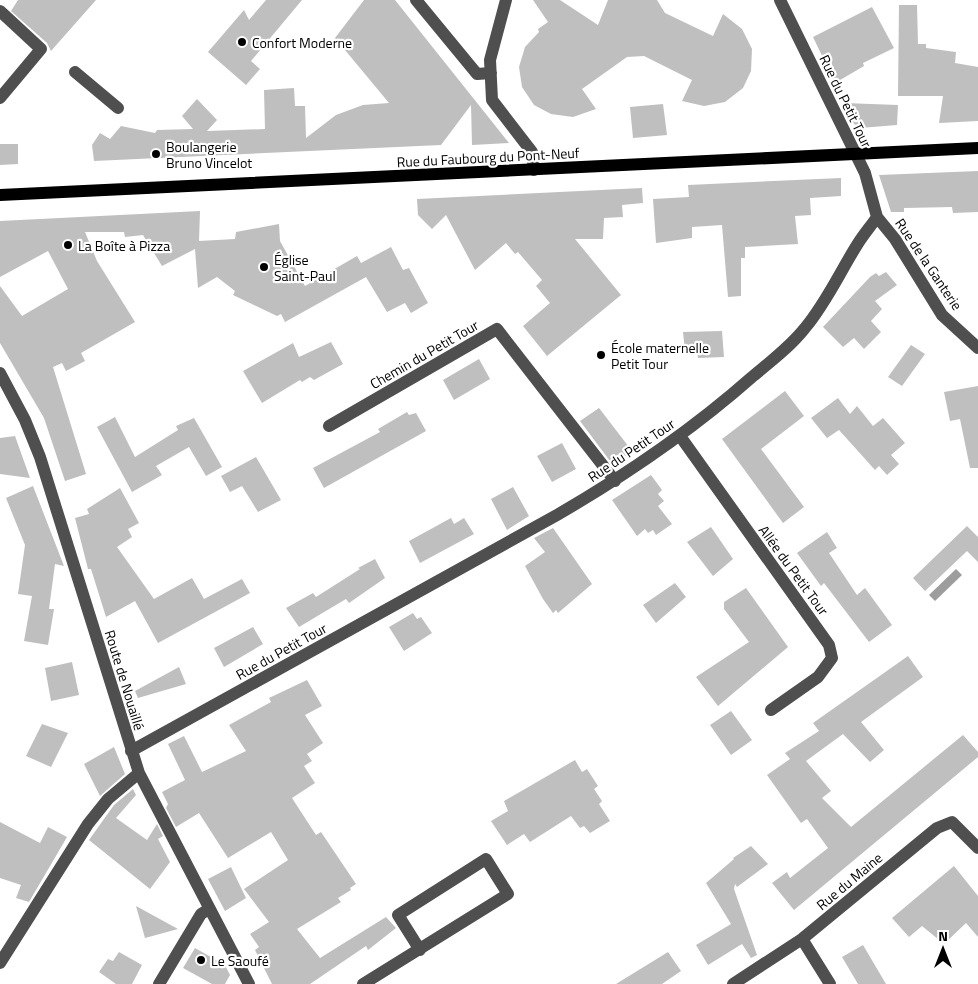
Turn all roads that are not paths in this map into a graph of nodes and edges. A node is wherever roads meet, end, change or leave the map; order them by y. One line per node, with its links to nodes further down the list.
1 (4, 0): 5 (street)
2 (416, 0): 8 (street)
3 (506, 0): 8 (street)
4 (780, 0): 12 (street, Rue du Petit Tour)
5 (0, 6)
6 (0, 11): 9 (street)
7 (75, 72): 10 (street)
8 (491, 73): 13 (street)
9 (0, 98)
10 (118, 108)
11 (978, 148): 12 (main road, Rue du Faubourg du Pont-Neuf)
12 (855, 154): 13 (main road, Rue du Faubourg du Pont-Neuf); 15 (street, Rue du Petit Tour)
13 (534, 170): 14 (main road, Rue du Faubourg du Pont-Neuf)
14 (0, 195)
15 (877, 217): 16 (street, Rue de la Ganterie); 19 (street, Rue du Petit Tour)
16 (978, 348)
17 (0, 373): 22 (street, Route de Nouaillé)
18 (329, 426): 20 (street, Chemin du Petit Tour)
19 (680, 436): 20 (street, Rue du Petit Tour); 21 (street, Allée du Petit Tour)
20 (615, 481): 22 (street, Rue du Petit Tour)
21 (771, 710)
22 (131, 751): 23 (street, Route de Nouaillé)
23 (139, 773): 25 (street, Route de Nouaillé); 28 (street)
24 (978, 848): 26 (street, Rue du Maine)
25 (209, 909): 29 (street); 30 (street, Route de Nouaillé)
26 (802, 939): 32 (street, Rue du Maine); 33 (street)
27 (420, 950): 27 (street); 31 (street)
28 (0, 963)
29 (159, 984)
30 (249, 984)
31 (363, 984)
32 (733, 984)
33 (830, 984)

